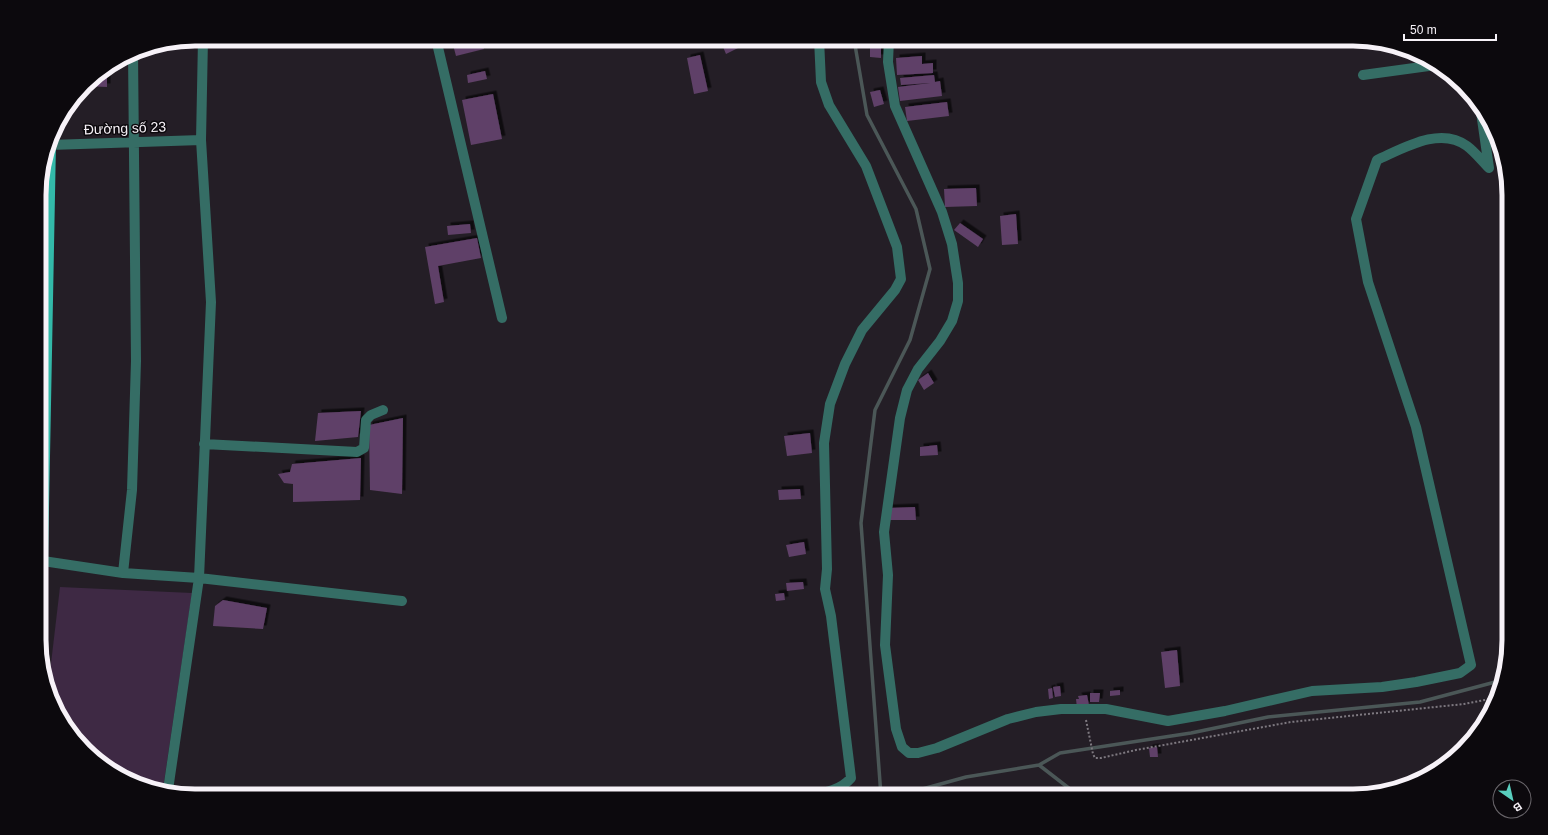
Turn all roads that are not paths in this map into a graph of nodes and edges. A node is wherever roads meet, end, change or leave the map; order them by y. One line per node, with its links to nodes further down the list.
1 (203, 46): 9 (street)
2 (438, 46): 13 (street)
3 (819, 46): 22 (street)
4 (889, 46): 8 (street)
5 (133, 59): 10 (street)
6 (1428, 66): 7 (street)
7 (1363, 75)
8 (1482, 120)
9 (201, 140): 10 (street, Đường số 23); 16 (street)
10 (134, 141): 11 (street, Đường số 23); 18 (street)
11 (55, 144)
12 (50, 163): 14 (main road)
13 (502, 318)
14 (46, 352)
15 (383, 410): 16 (street)
16 (204, 444): 19 (street)
17 (46, 562): 18 (street)
18 (123, 573): 19 (street)
19 (199, 578): 20 (street); 21 (street)
20 (402, 601)
21 (169, 787)
22 (837, 789)

